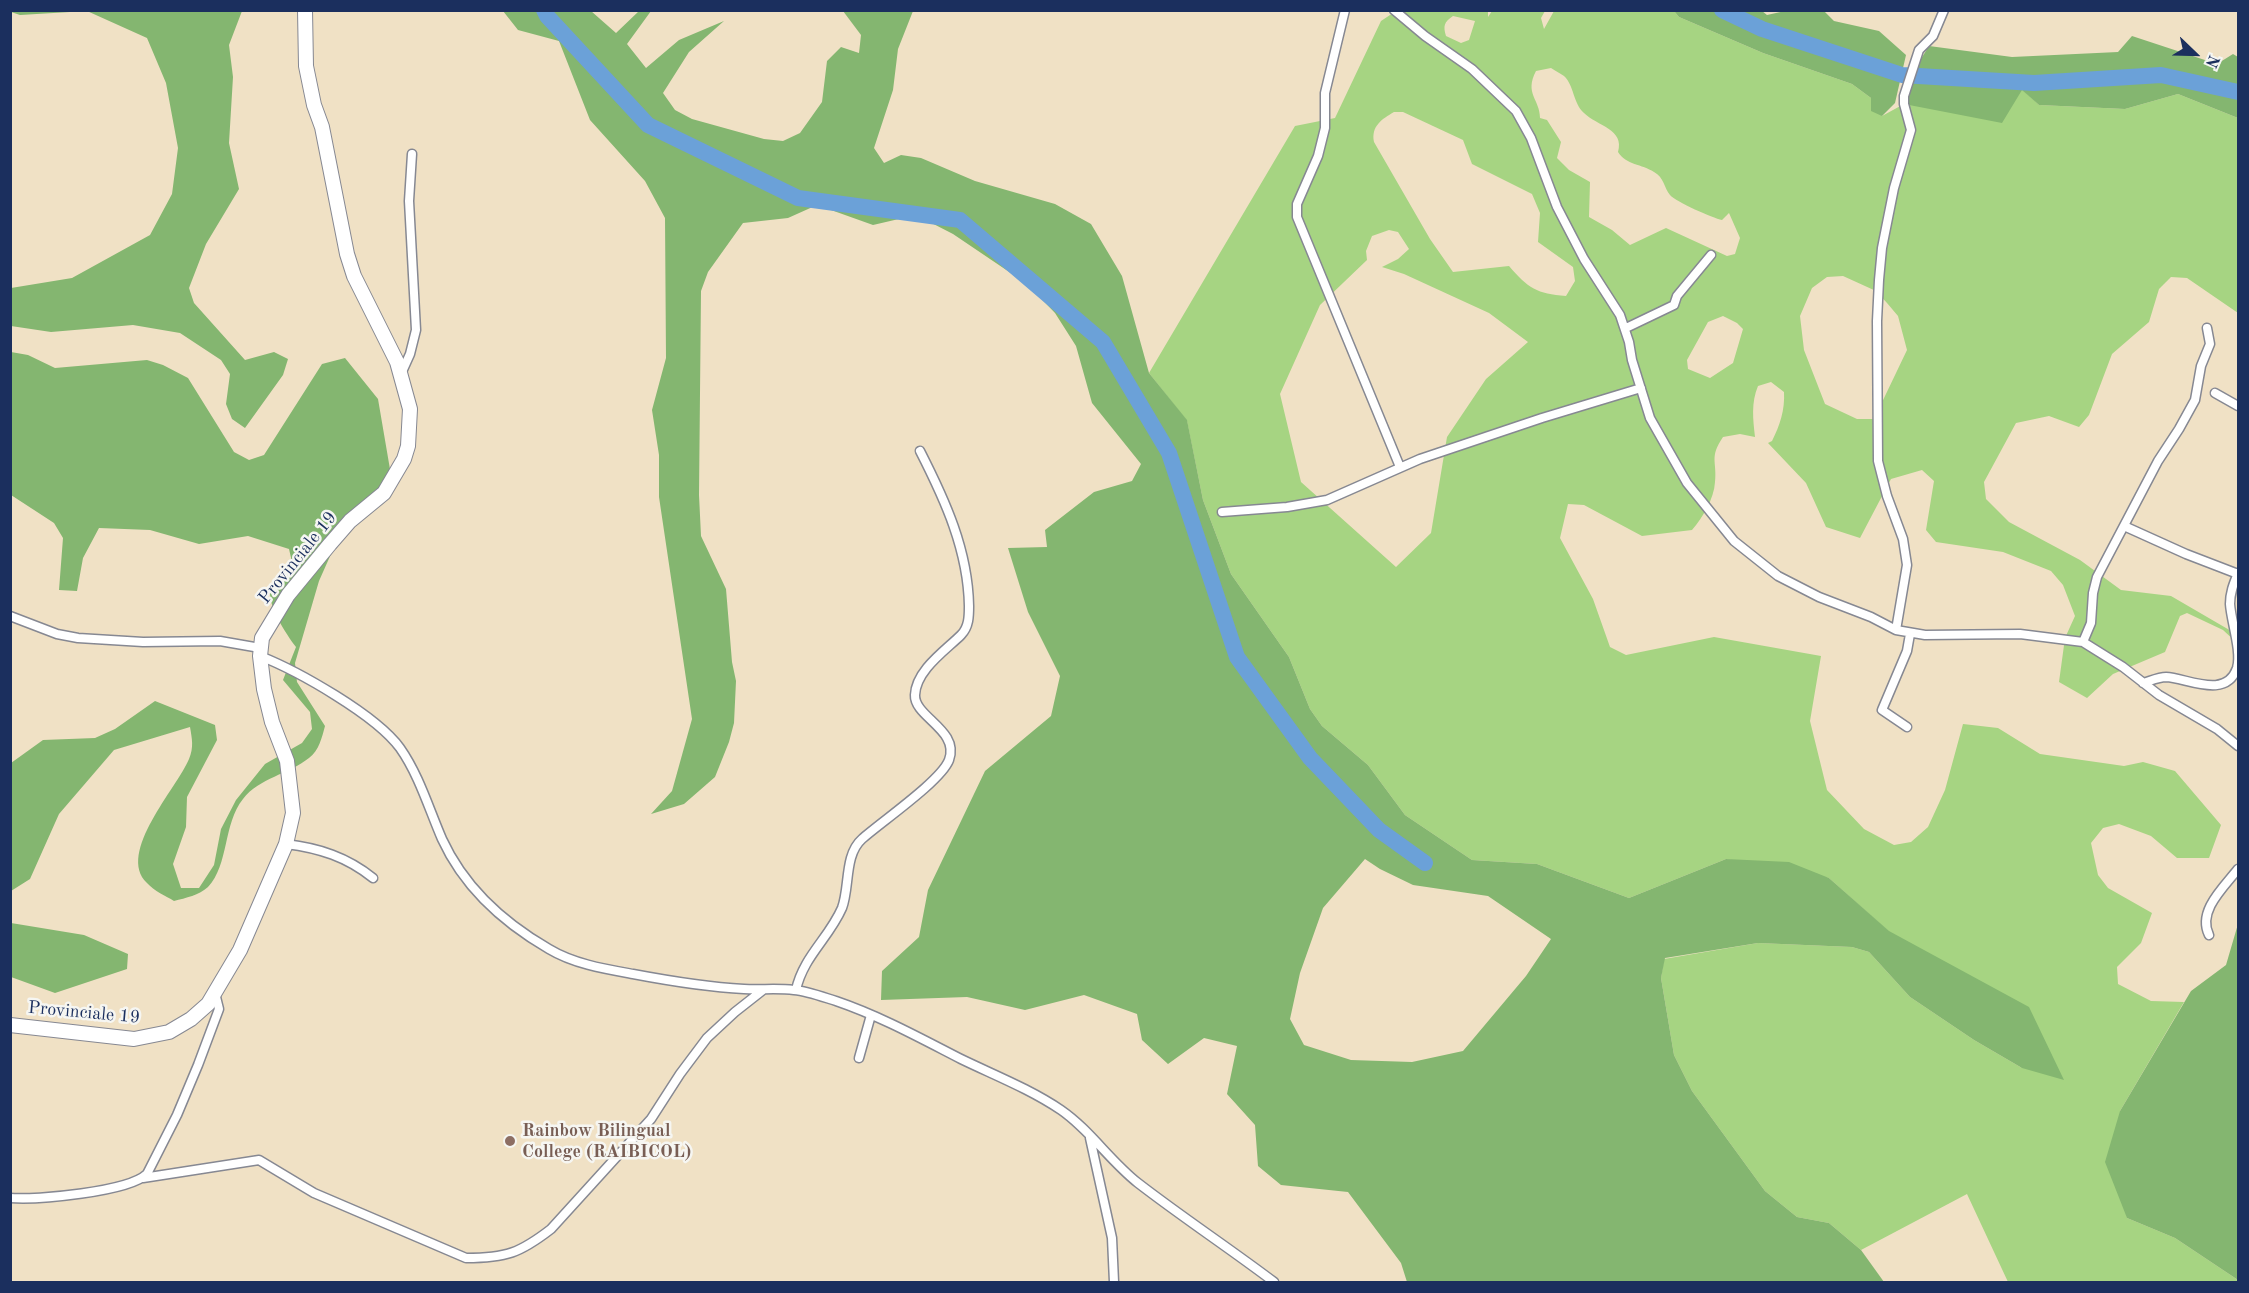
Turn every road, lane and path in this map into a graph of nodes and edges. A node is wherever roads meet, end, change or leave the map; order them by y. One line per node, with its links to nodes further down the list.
1 (305, 10): 9 (main road, Provinciale 19)
2 (1345, 10): 14 (street)
3 (1394, 10): 7 (street)
4 (1944, 10): 19 (street)
5 (412, 154): 9 (street)
6 (1712, 255): 7 (street)
7 (1626, 328): 10 (street)
8 (2207, 328): 16 (street)
9 (400, 375): 22 (main road, Provinciale 19)
10 (1641, 388): 14 (street); 19 (street)
11 (2215, 393): 12 (street)
12 (2238, 406)
13 (920, 452): 31 (street)
14 (1400, 467): 15 (street)
15 (1222, 512)
16 (2124, 526): 17 (street); 21 (street)
17 (2238, 574): 23 (street)
18 (10, 616): 22 (street)
19 (1896, 630): 20 (street)
20 (1910, 634): 21 (street); 24 (street)
21 (2083, 642): 23 (street)
22 (260, 652): 26 (main road, Provinciale 19); 30 (street)
23 (2143, 683): 25 (street)
24 (1907, 727)
25 (2238, 746)
26 (286, 844): 28 (street); 32 (main road, Provinciale 19)
27 (2238, 869): 29 (street)
28 (373, 878)
29 (2209, 935)
30 (763, 989): 31 (street); 37 (street)
31 (796, 990): 33 (street)
32 (214, 993): 34 (main road, Provinciale 19); 37 (street)
33 (871, 1015): 35 (street); 36 (street)
34 (10, 1025)
35 (859, 1058)
36 (1089, 1135): 39 (street); 40 (street)
37 (143, 1178): 38 (street)
38 (10, 1198)
39 (1114, 1282)
40 (1274, 1282)

